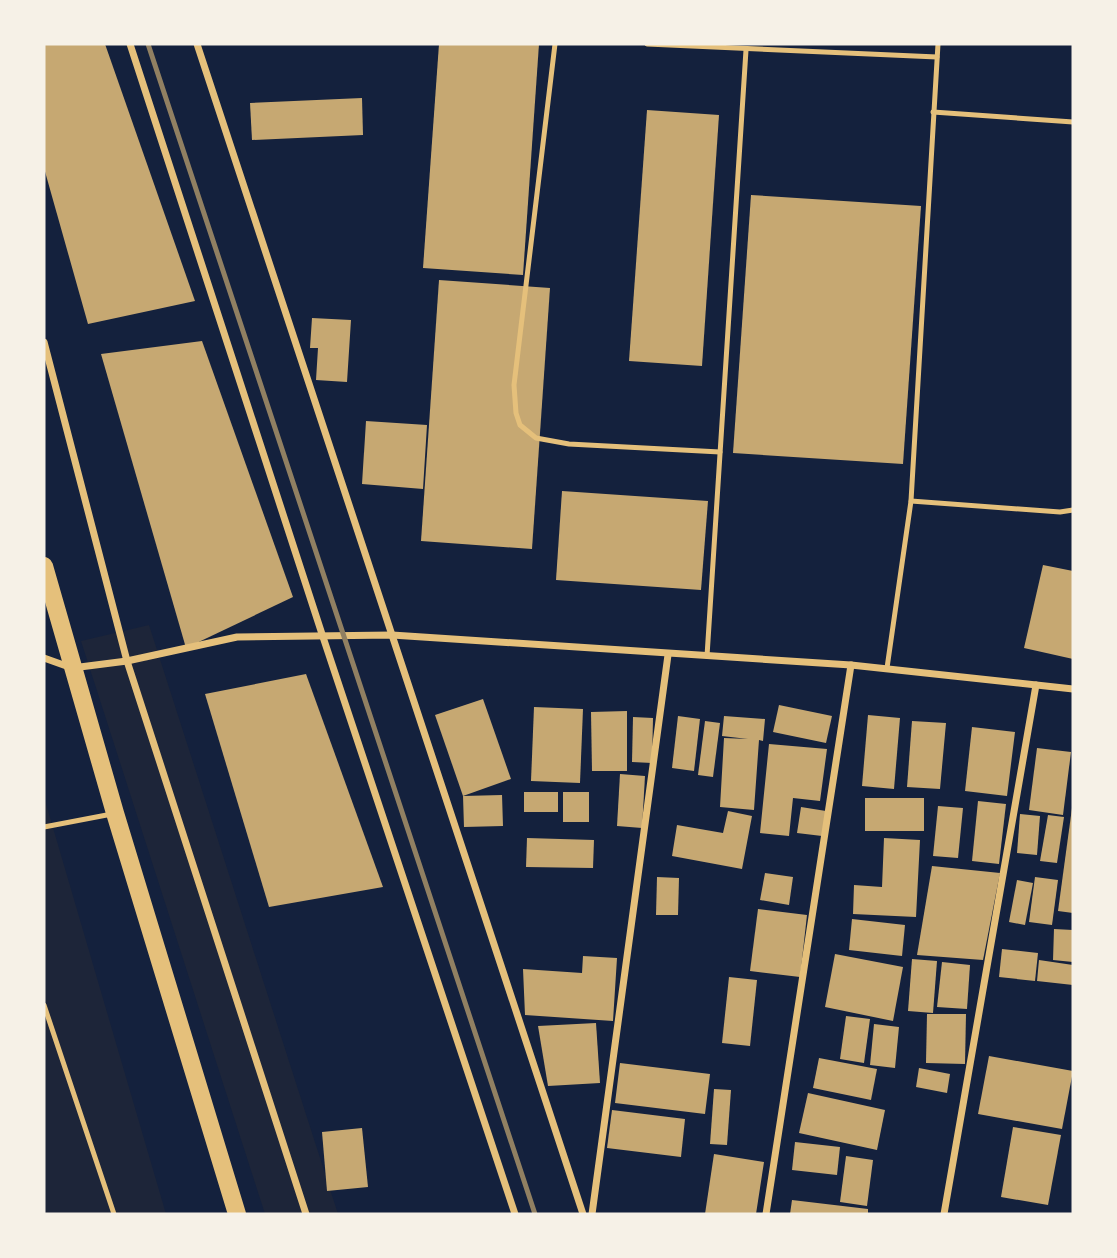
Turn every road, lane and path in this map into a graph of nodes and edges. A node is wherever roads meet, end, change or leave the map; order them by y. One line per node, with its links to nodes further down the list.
1 (131, 44): 15 (street)
2 (197, 44): 16 (street)
3 (555, 44): 11 (lane)
4 (648, 44): 6 (lane)
5 (938, 44): 7 (lane)
6 (746, 50): 7 (lane); 11 (lane)
7 (937, 57): 8 (lane)
8 (933, 112): 9 (lane); 12 (lane)
9 (1073, 122)
10 (44, 342): 20 (street)
11 (720, 452): 18 (lane)
12 (911, 501): 13 (lane); 23 (lane)
13 (1073, 510)
14 (44, 566): 22 (main road)
15 (321, 634): 16 (street); 20 (street); 32 (street)
16 (391, 635): 17 (street); 33 (street)
17 (668, 655): 18 (street); 34 (street)
18 (707, 656): 21 (street)
19 (44, 658): 22 (street)
20 (127, 661): 22 (street); 31 (street)
21 (851, 665): 23 (street); 35 (street)
22 (72, 668): 26 (main road)
23 (887, 668): 24 (street)
24 (1036, 685): 25 (street); 36 (street)
25 (1073, 689)
26 (115, 813): 27 (lane); 30 (main road)
27 (44, 827)
28 (44, 1005): 29 (lane)
29 (114, 1214)
30 (237, 1214)
31 (306, 1214)
32 (515, 1214)
33 (583, 1214)
34 (592, 1214)
35 (766, 1214)
36 (944, 1214)

